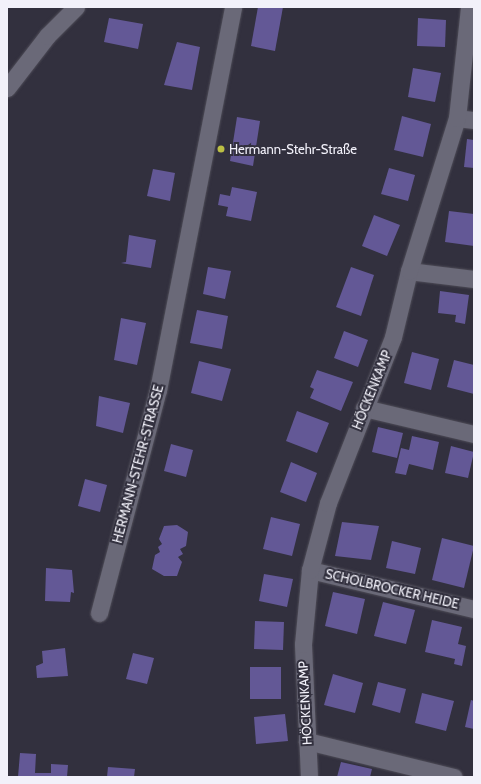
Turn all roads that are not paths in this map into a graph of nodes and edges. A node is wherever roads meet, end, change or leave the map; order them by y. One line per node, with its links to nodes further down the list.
1 (76, 7): 4 (street)
2 (233, 7): 13 (street, HERMANN-STEHR-STRASSE)
3 (469, 7): 5 (street, HÖCKENKAMP)
4 (7, 88)
5 (457, 118): 6 (street); 7 (street, HÖCKENKAMP)
6 (474, 120)
7 (409, 271): 8 (street); 9 (street, HÖCKENKAMP)
8 (474, 279)
9 (364, 408): 10 (street); 11 (street, HÖCKENKAMP)
10 (474, 434)
11 (310, 570): 12 (street, SCHOLBROCKER HEIDE); 14 (street, HÖCKENKAMP)
12 (474, 609)
13 (99, 613)
14 (307, 741): 15 (street, HÖCKENKAMP); 16 (street)
15 (309, 777)
16 (454, 777)

